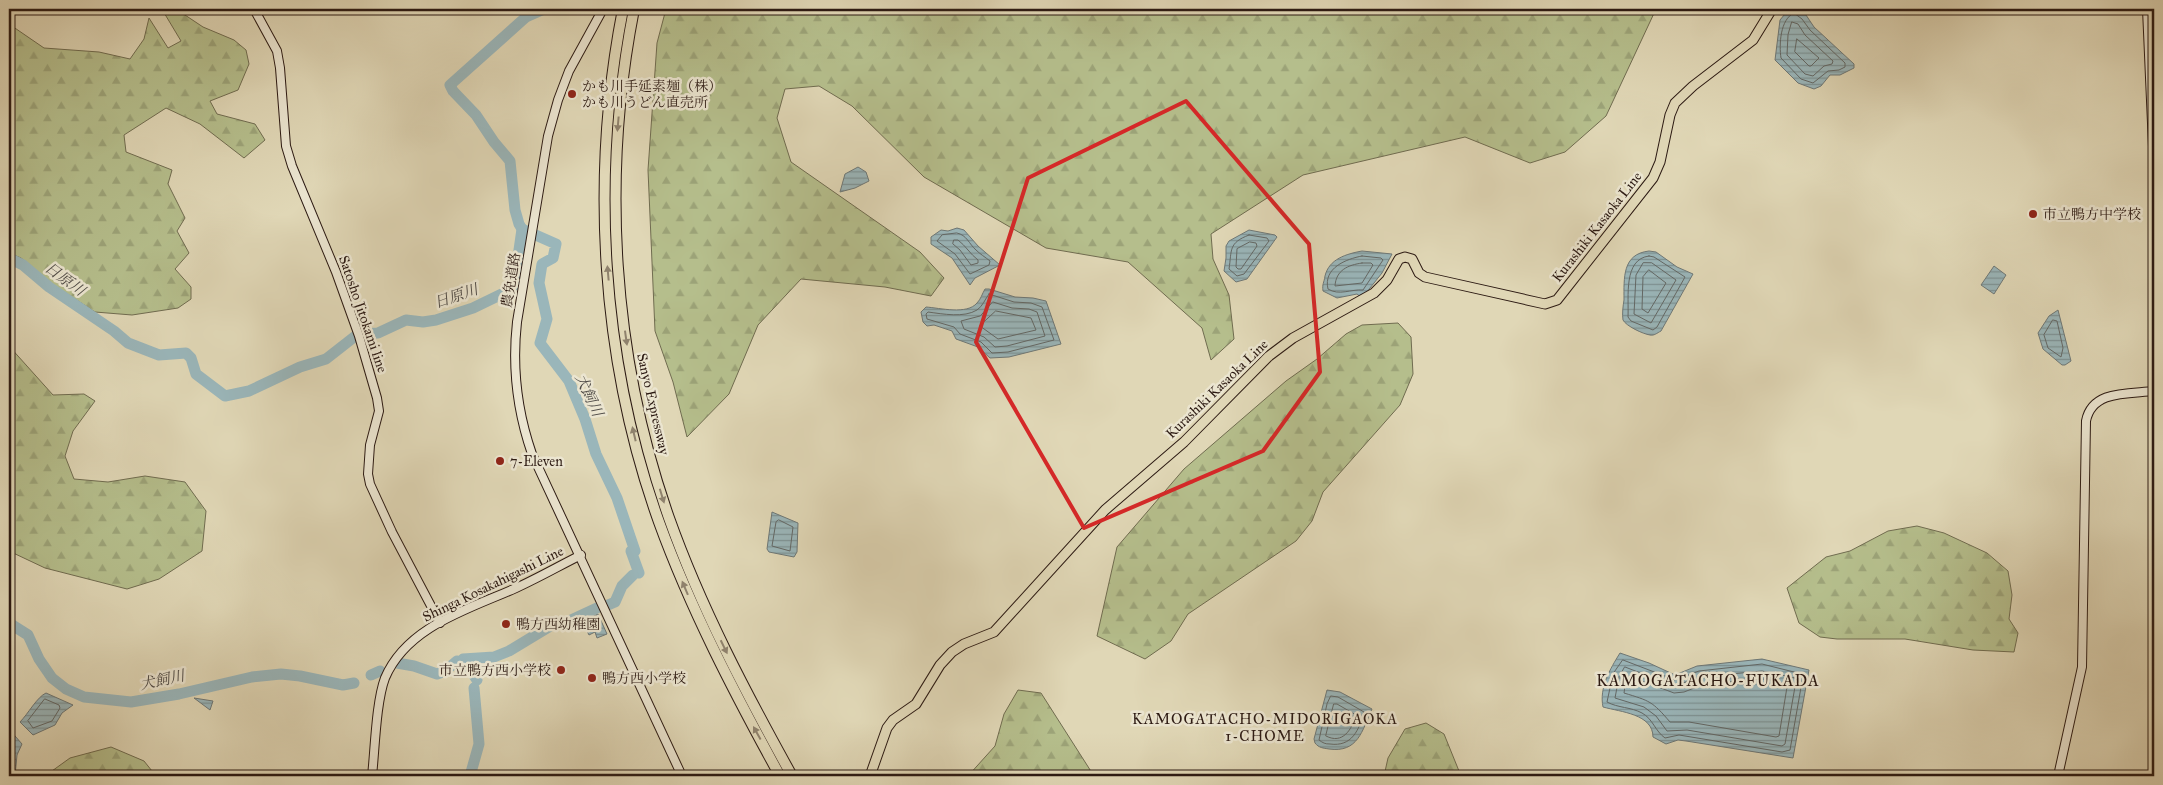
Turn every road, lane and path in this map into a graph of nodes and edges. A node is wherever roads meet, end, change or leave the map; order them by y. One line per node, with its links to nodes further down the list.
1 (254, 9): 10 (main road, Satosho Jitokami line)
2 (603, 9): 9 (main road, 農免道路)
3 (623, 9): 13 (highway, Sanyo Expressway, one-way to 3)
4 (634, 9): 14 (highway, Sanyo Expressway, one-way to 14)
5 (1772, 9): 15 (main road, Kurashiki Kasaoka Line)
6 (2147, 9): 7 (main road)
7 (2154, 169)
8 (2154, 390): 16 (main road)
9 (581, 556): 10 (main road, Shinga Kosakahigashi Line); 12 (main road, Shinga Kosakahigashi Line)
10 (440, 622): 11 (main road, Shinga Kosakahigashi Line)
11 (372, 776)
12 (682, 776)
13 (780, 776)
14 (792, 776)
15 (870, 776)
16 (2058, 776)

